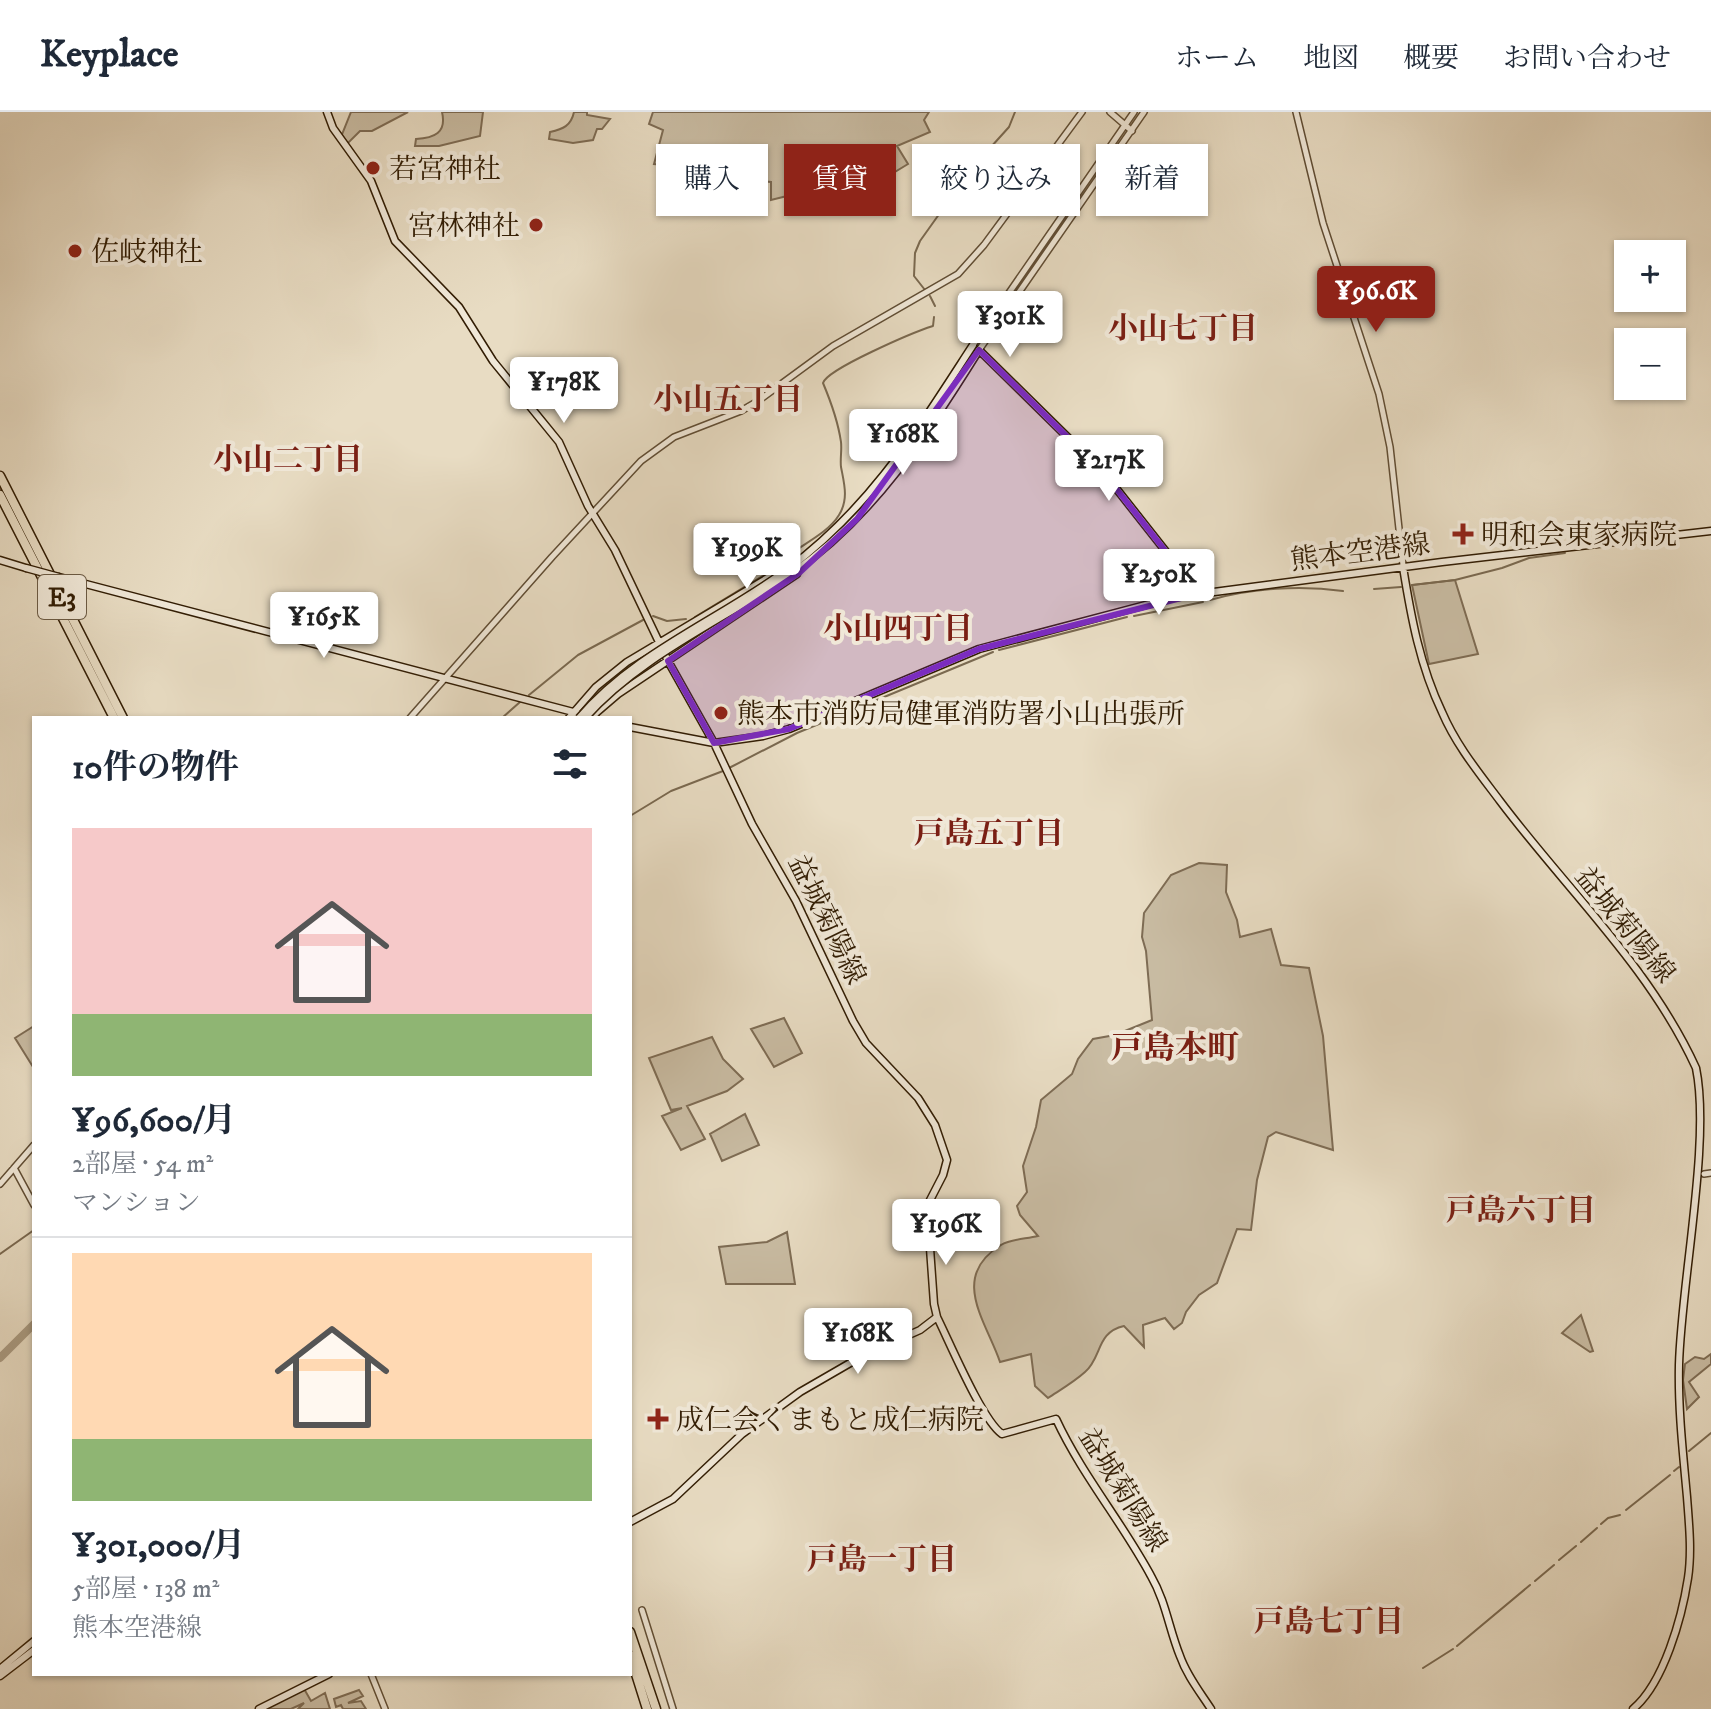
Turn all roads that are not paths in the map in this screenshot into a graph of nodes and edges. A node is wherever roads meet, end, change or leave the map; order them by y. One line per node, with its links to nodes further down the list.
1 (327, 112): 12 (main road, 益城菊陽線)
2 (1082, 112): 12 (street)
3 (1110, 112): 7 (street)
4 (1134, 112): 7 (street)
5 (1144, 112): 8 (street)
6 (1296, 112): 16 (street)
7 (1125, 126): 8 (street); 9 (street)
8 (1132, 131): 9 (street)
9 (976, 348): 15 (main road); 17 (main road)
10 (0, 476): 22 (highway, E3)
11 (0, 495): 21 (highway, E3)
12 (592, 513): 18 (main road, 益城菊陽線); 20 (street)
13 (1711, 531): 16 (main road, 熊本空港線)
14 (0, 560): 20 (main road, bridge)
15 (802, 562): 18 (main road); 19 (main road); 26 (main road, bridge)
16 (1403, 566): 17 (main road, 熊本空港線); 32 (main road, 益城菊陽線)
17 (1205, 592): 29 (main road, 熊本空港線)
18 (659, 642): 19 (main road, 益城菊陽線); 25 (main road)
19 (668, 661): 27 (main road); 29 (main road, 益城菊陽線)
20 (445, 678): 23 (street); 24 (main road)
21 (113, 716)
22 (122, 716)
23 (412, 716)
24 (579, 716)
25 (583, 716)
26 (584, 716)
27 (585, 716)
28 (632, 727): 29 (main road, 熊本空港線)
29 (714, 743): 35 (main road, 益城菊陽線)
30 (32, 1147): 31 (street)
31 (14, 1168): 33 (street); 34 (street)
32 (1708, 1173): 52 (main road, 益城菊陽線)
33 (0, 1184)
34 (32, 1201)
35 (937, 1317): 36 (main road); 51 (main road, 益城菊陽線)
36 (632, 1521)
37 (642, 1610): 50 (street)
38 (632, 1638): 49 (highway)
39 (32, 1643): 42 (main road)
40 (32, 1652): 43 (main road)
41 (632, 1661): 48 (highway)
42 (0, 1669)
43 (0, 1676)
44 (325, 1676): 46 (main road)
45 (372, 1676): 47 (street)
46 (259, 1709)
47 (385, 1709)
48 (647, 1709)
49 (656, 1709)
50 (673, 1709)
51 (1211, 1709)
52 (1633, 1709)

